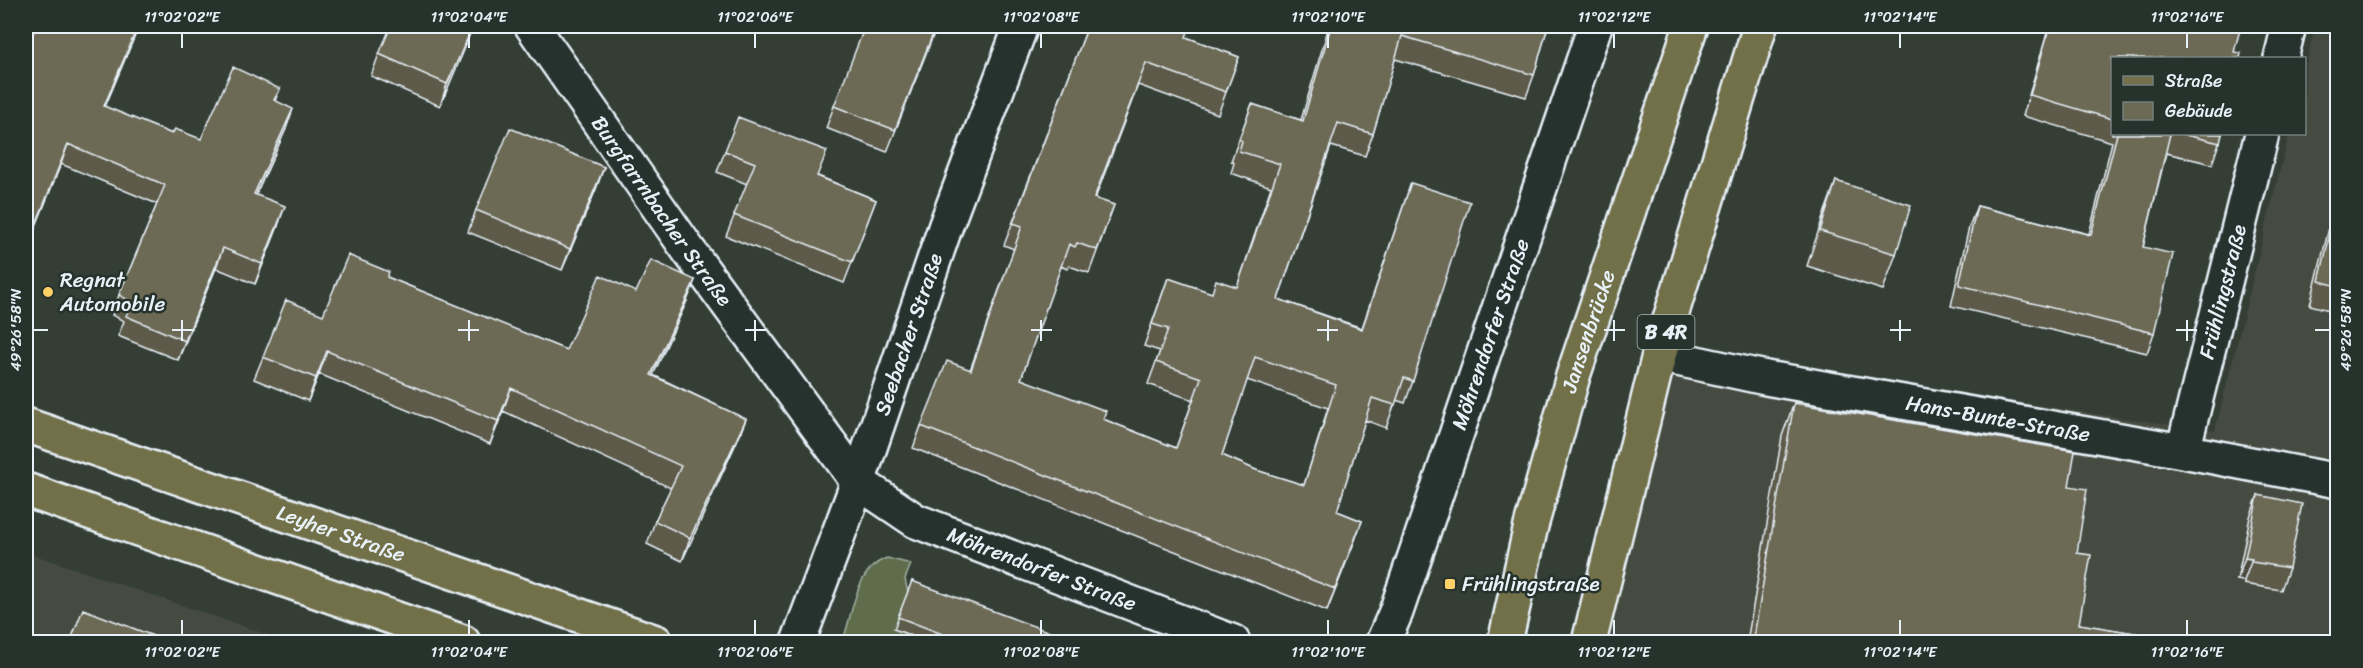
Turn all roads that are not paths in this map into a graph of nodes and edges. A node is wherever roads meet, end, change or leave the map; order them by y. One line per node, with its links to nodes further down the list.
1 (532, 26): 13 (street, Burgfarrnbacher Straße)
2 (1021, 26): 13 (street, Seebacher Straße)
3 (1595, 26): 19 (street, Möhrendorfer Straße)
4 (1691, 26): 20 (main road, Jansenbrücke)
5 (1760, 26): 9 (main road, B 4R)
6 (2289, 26): 7 (street)
7 (2281, 57)
8 (2262, 135): 11 (street, Frühlingstraße)
9 (1659, 355): 11 (street, Hans-Bunte-Straße); 21 (main road, B 4R)
10 (26, 425): 16 (main road, Leyher Straße)
11 (2183, 451): 12 (street, Hans-Bunte-Straße)
12 (2337, 481)
13 (858, 482): 17 (street, Seebacher Straße); 18 (street, Möhrendorfer Straße)
14 (26, 490): 15 (main road)
15 (463, 642)
16 (657, 642)
17 (798, 642)
18 (1233, 642)
19 (1383, 642)
20 (1505, 642)
21 (1589, 642)

